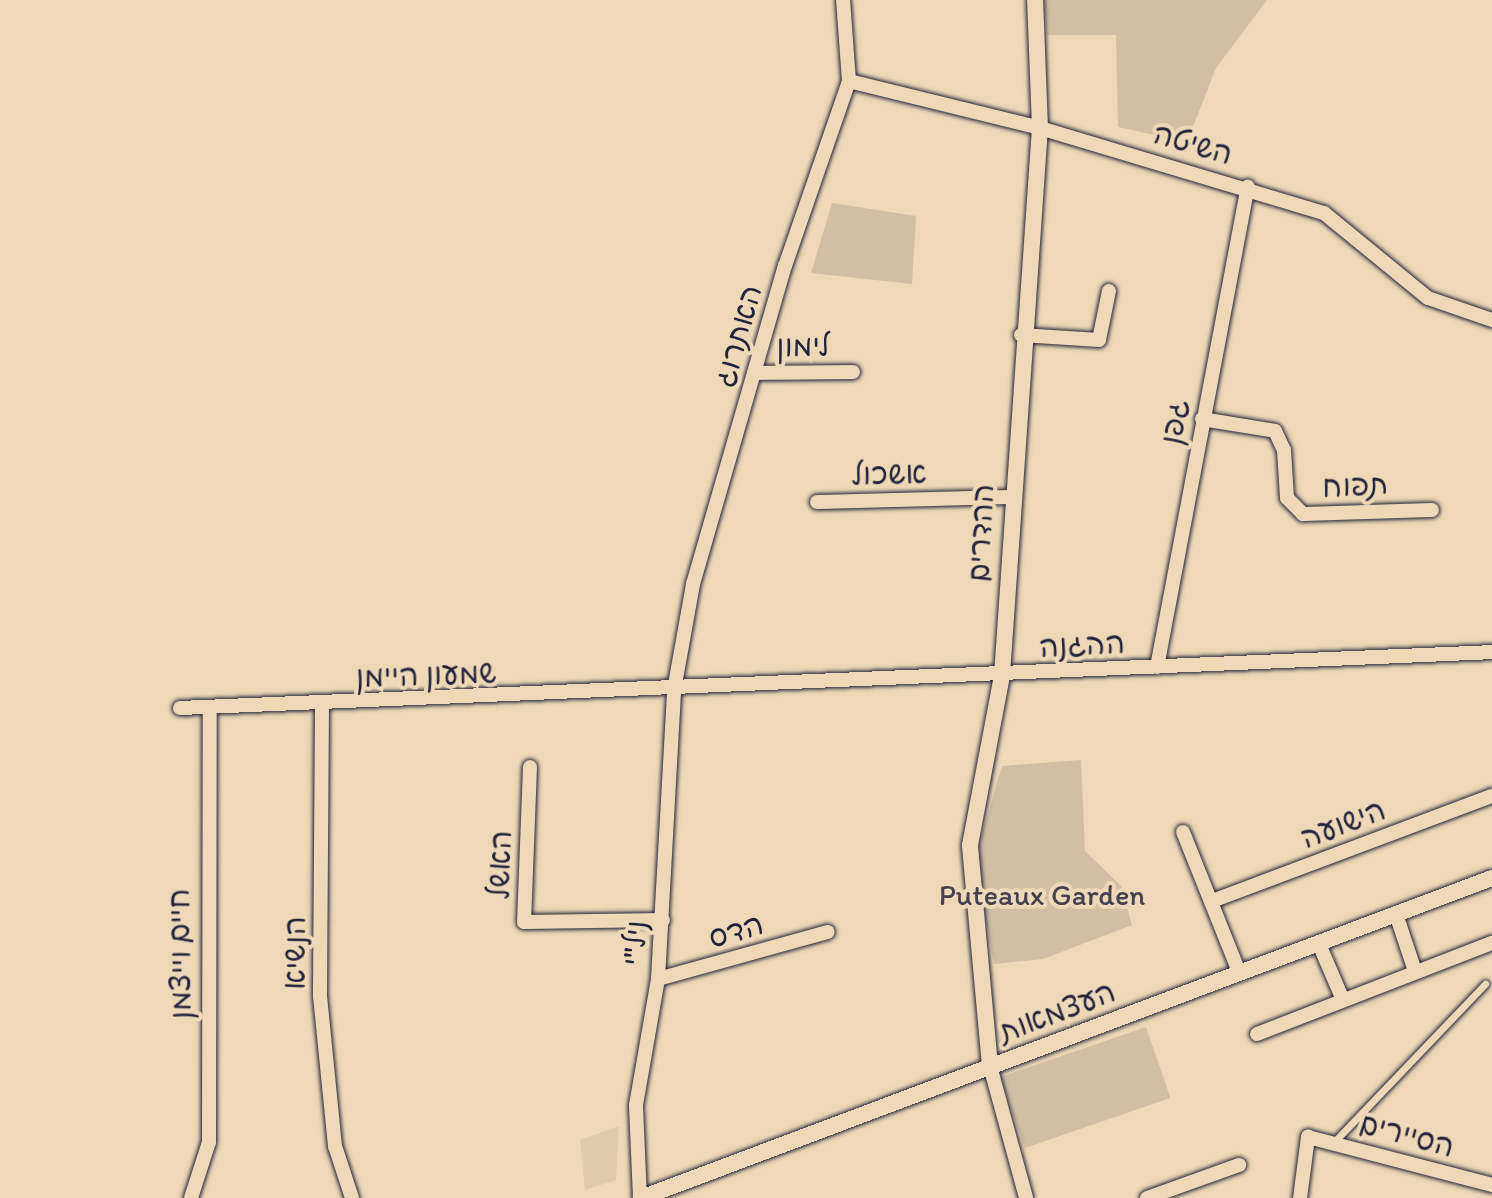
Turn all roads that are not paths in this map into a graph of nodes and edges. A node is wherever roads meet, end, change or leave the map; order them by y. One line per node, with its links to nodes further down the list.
1 (843, 0): 3 (street, האתרוג)
2 (1035, 0): 4 (street, ההדרים)
3 (849, 81): 4 (street, השיטה); 10 (street, האתרוג)
4 (1040, 128): 5 (street, השיטה); 8 (street, ההדרים)
5 (1248, 187): 7 (street, השיטה); 11 (street, גפן)
6 (1109, 291): 8 (street)
7 (1492, 320)
8 (1021, 335): 12 (street, ההדרים)
9 (853, 372): 10 (street, לימון)
10 (754, 373): 18 (street, האתרוג)
11 (1202, 419): 14 (street, תפוח); 16 (street, גפן)
12 (1011, 497): 13 (street, אשכול); 17 (street, ההדרים)
13 (817, 502)
14 (1432, 510)
15 (1492, 652): 16 (street, ההגנה)
16 (1157, 667): 17 (street, ההגנה)
17 (1002, 675): 18 (street, ההגנה); 38 (street, ההדרים)
18 (674, 690): 19 (street, שמעון היימן); 28 (street, ניל"י)
19 (322, 705): 20 (street, שמעון היימן); 43 (street, הנשיא)
20 (210, 707): 21 (street, שמעון היימן); 42 (street, חיים וייצמן)
21 (180, 708)
22 (530, 767): 28 (street, האשל)
23 (1492, 796): 26 (street, הישועה)
24 (1183, 832): 26 (street)
25 (1492, 878): 27 (street, העצמאות)
26 (1212, 901): 33 (street)
27 (1396, 914): 31 (street, העצמאות); 32 (street)
28 (663, 920): 34 (street, ניל"י)
29 (828, 932): 34 (street, הדס)
30 (1492, 943): 32 (street)
31 (1319, 944): 33 (street, העצמאות); 36 (street)
32 (1415, 971): 36 (street)
33 (1239, 972): 38 (street, העצמאות)
34 (658, 979): 44 (street, ניל"י)
35 (1485, 984): 39 (lane)
36 (1343, 1000): 37 (street)
37 (1257, 1034)
38 (990, 1066): 44 (street, העצמאות); 45 (street)
39 (1334, 1142): 41 (street, הסיירים); 47 (street, הסיירים)
40 (1239, 1165): 46 (street)
41 (1492, 1185)
42 (191, 1198)
43 (352, 1198)
44 (640, 1198)
45 (1026, 1198)
46 (1147, 1198)
47 (1300, 1198)

